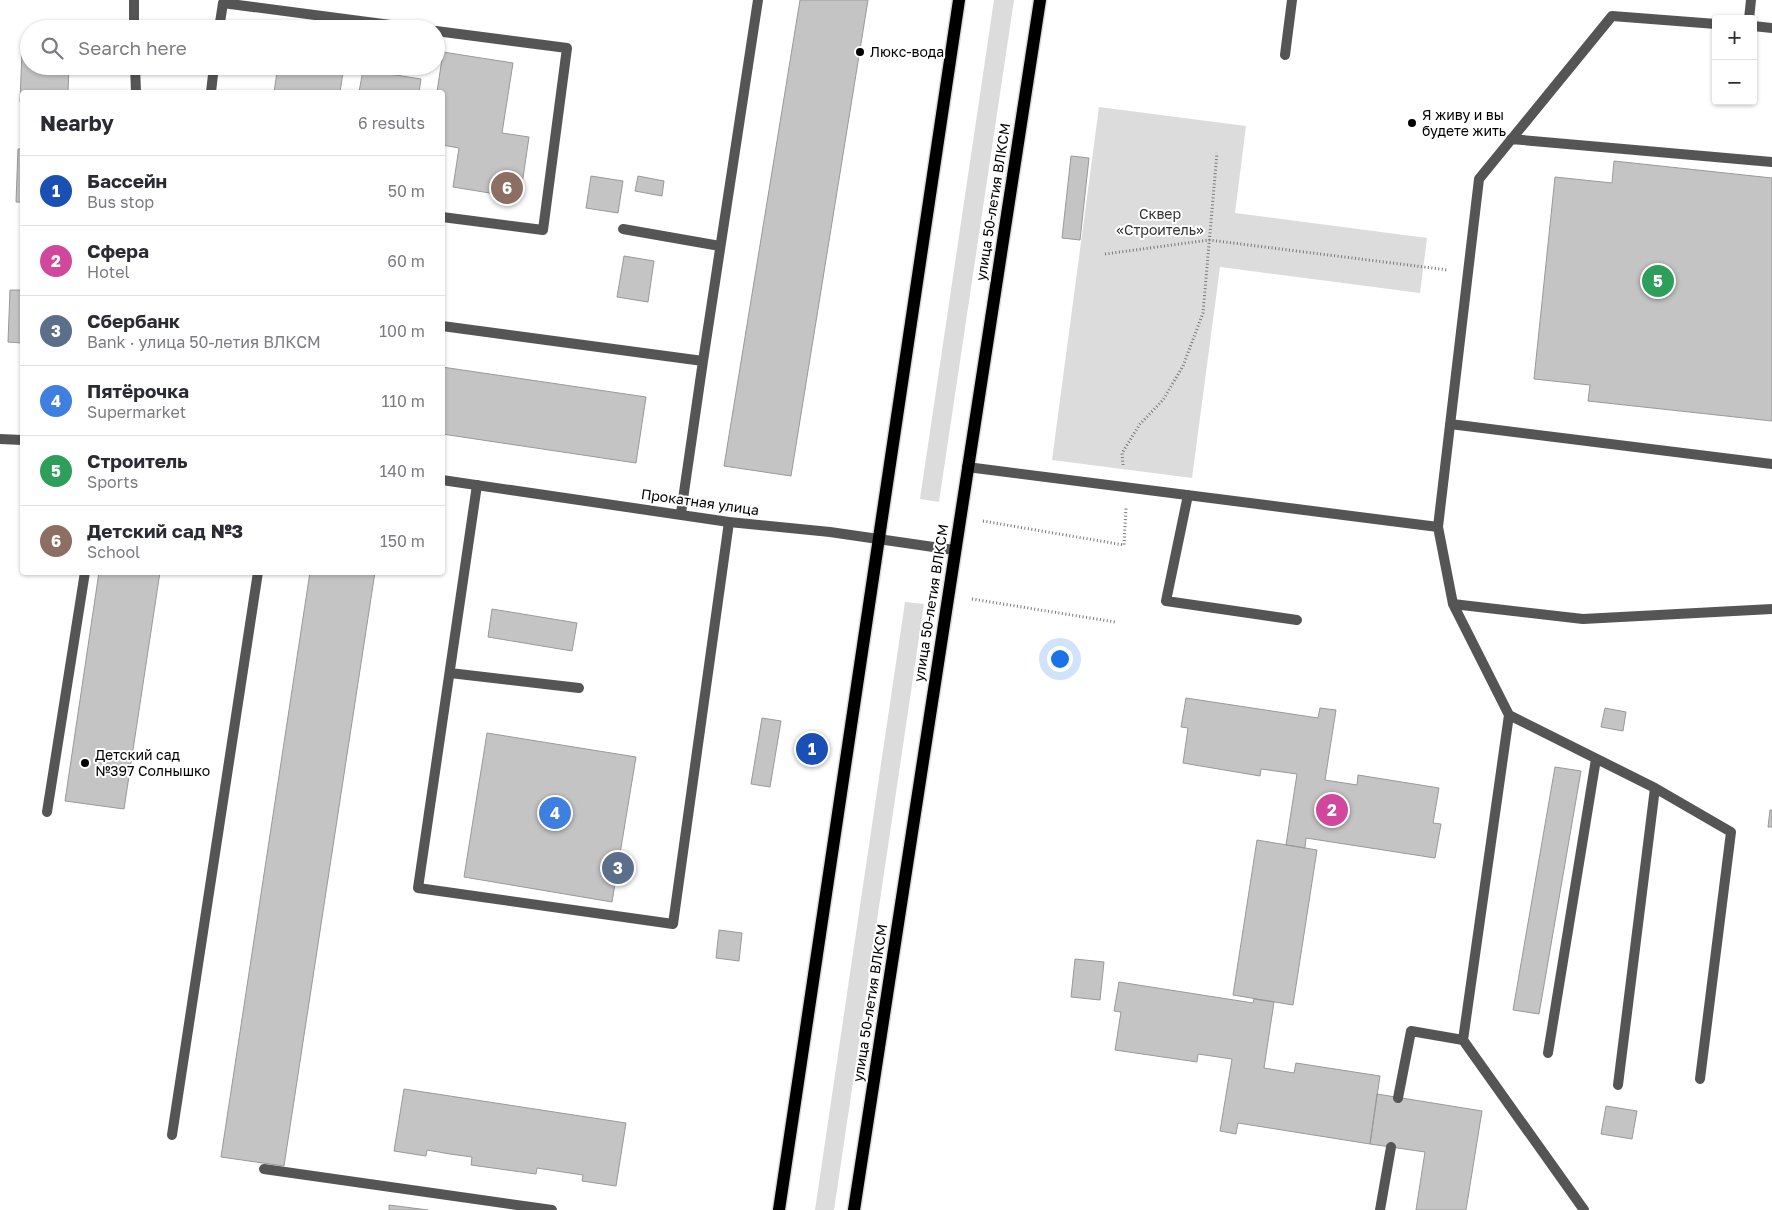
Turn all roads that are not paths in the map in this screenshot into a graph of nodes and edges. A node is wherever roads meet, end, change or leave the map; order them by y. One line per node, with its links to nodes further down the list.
1 (134, 0): 8 (street)
2 (758, 0): 24 (street)
3 (959, 0): 38 (main road)
4 (1040, 0): 31 (main road, улица 50-летия ВЛКСМ)
5 (1292, 0): 15 (street)
6 (1751, 0): 7 (street)
7 (1749, 15)
8 (134, 20)
9 (220, 20): 10 (street)
10 (352, 20)
11 (1712, 24): 20 (street)
12 (1757, 26): 13 (street)
13 (1772, 28)
14 (445, 32): 22 (street)
15 (1286, 56)
16 (135, 75): 18 (street)
17 (213, 75): 19 (street)
18 (136, 90)
19 (211, 90)
20 (1511, 139): 21 (street); 27 (street)
21 (1772, 162)
22 (445, 216)
23 (624, 229): 24 (street)
24 (720, 246): 26 (street)
25 (445, 326): 26 (street)
26 (703, 361): 35 (street)
27 (1450, 424): 30 (street); 37 (street)
28 (0, 439): 29 (street)
29 (20, 440)
30 (1772, 464)
31 (967, 467): 34 (street); 39 (main road, улица 50-летия ВЛКСМ)
32 (445, 480): 33 (street, Прокатная улица)
33 (477, 485): 35 (street, Прокатная улица); 45 (street)
34 (1188, 496): 37 (street); 44 (street)
35 (680, 513): 36 (street, Прокатная улица)
36 (729, 522): 38 (street, Прокатная улица); 45 (street)
37 (1438, 527): 42 (street)
38 (878, 540): 39 (street, Прокатная улица); 60 (main road)
39 (954, 550): 61 (main road, улица 50-летия ВЛКСМ)
40 (85, 575): 50 (street)
41 (258, 575): 56 (street)
42 (1453, 604): 43 (street); 47 (street)
43 (1772, 609)
44 (1297, 620)
45 (450, 674): 46 (street)
46 (579, 688)
47 (1509, 715): 48 (street); 51 (street)
48 (1596, 759): 49 (street); 52 (street)
49 (1655, 788): 53 (street); 54 (street)
50 (47, 812)
51 (1462, 1040): 55 (street); 63 (street)
52 (1548, 1053)
53 (1700, 1079)
54 (1618, 1085)
55 (1398, 1098)
56 (172, 1135)
57 (1391, 1147): 62 (street)
58 (264, 1169): 59 (street)
59 (552, 1210)
60 (779, 1210)
61 (854, 1210)
62 (1380, 1210)
63 (1584, 1210)

